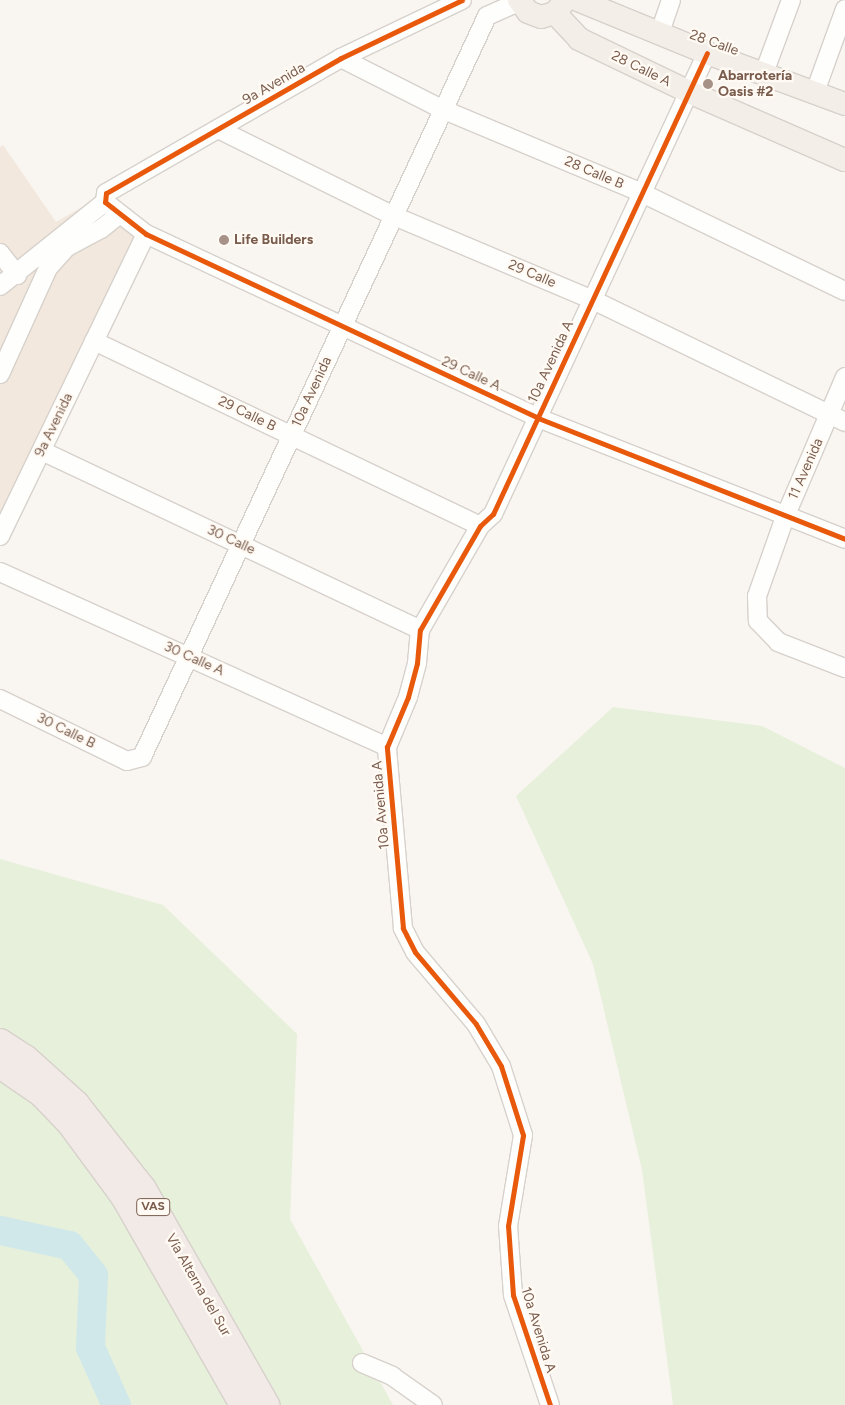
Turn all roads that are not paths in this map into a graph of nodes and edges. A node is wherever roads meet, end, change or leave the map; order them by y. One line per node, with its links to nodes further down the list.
1 (462, 0): 11 (street, 9a Avenida)
2 (578, 0): 9 (main road, 28 Calle)
3 (671, 0): 9 (street)
4 (791, 0): 12 (street)
5 (519, 1): 6 (main road); 7 (street)
6 (560, 6): 13 (main road, 28 Calle A)
7 (486, 8): 16 (street, 10a Avenida)
8 (845, 10): 14 (street)
9 (659, 35): 10 (main road, 28 Calle)
10 (707, 54): 12 (main road, 28 Calle); 13 (street, 10a Avenida A)
11 (341, 58): 16 (street, 28 Calle B); 17 (street, 9a Avenida)
12 (764, 72): 14 (main road, 28 Calle)
13 (689, 92): 18 (main road, 28 Calle A); 19 (street, 10a Avenida A)
14 (815, 92): 15 (main road, 28 Calle)
15 (845, 104)
16 (444, 110): 19 (street, 28 Calle B); 22 (street, 10a Avenida)
17 (218, 129): 20 (street, 9a Avenida); 22 (street, 29 Calle)
18 (845, 160)
19 (642, 193): 27 (street, 28 Calle B); 28 (street, 10a Avenida A)
20 (104, 200): 21 (street, 29 Calle A); 25 (street, 9a Avenida)
21 (118, 215): 23 (street, 29 Calle A); 31 (street)
22 (394, 216): 28 (street, 29 Calle); 29 (street, 10a Avenida)
23 (146, 234): 29 (street, 29 Calle A); 30 (street, 9a Avenida)
24 (0, 253): 25 (street)
25 (17, 275): 26 (street, 9a Avenida)
26 (0, 286)
27 (845, 291)
28 (592, 300): 33 (street, 10a Avenida A); 34 (street, 29 Calle)
29 (342, 327): 33 (street, 29 Calle A); 35 (street, 10a Avenida)
30 (94, 341): 35 (street, 29 Calle B); 36 (street, 9a Avenida)
31 (2, 367)
32 (845, 377): 34 (street, 11 Avenida)
33 (538, 418): 37 (street, 29 Calle A); 38 (street, 10a Avenida A)
34 (838, 419): 37 (street, 11 Avenida)
35 (292, 436): 38 (street, 29 Calle B); 41 (street, 10a Avenida)
36 (42, 450): 39 (street, 9a Avenida); 41 (street, 30 Calle)
37 (785, 517): 40 (street, 29 Calle A); 45 (street, 11 Avenida)
38 (480, 526): 43 (street, 10a Avenida A)
39 (0, 536)
40 (845, 539)
41 (241, 545): 43 (street, 30 Calle); 44 (street, 10a Avenida)
42 (0, 572): 44 (street, 30 Calle A)
43 (420, 630): 47 (street, 10a Avenida A)
44 (189, 657): 47 (street, 30 Calle A); 48 (street, 10a Avenida)
45 (845, 668)
46 (0, 699): 48 (street, 30 Calle B)
47 (387, 747): 55 (street, 10a Avenida A)
48 (132, 761)
49 (0, 1042): 53 (highway, Vía Alterna del Sur / VAS)
50 (0, 1065): 52 (highway, Vía Alterna del Sur / VAS)
51 (362, 1363): 54 (street)
52 (243, 1405)
53 (266, 1405)
54 (432, 1405)
55 (550, 1405)

